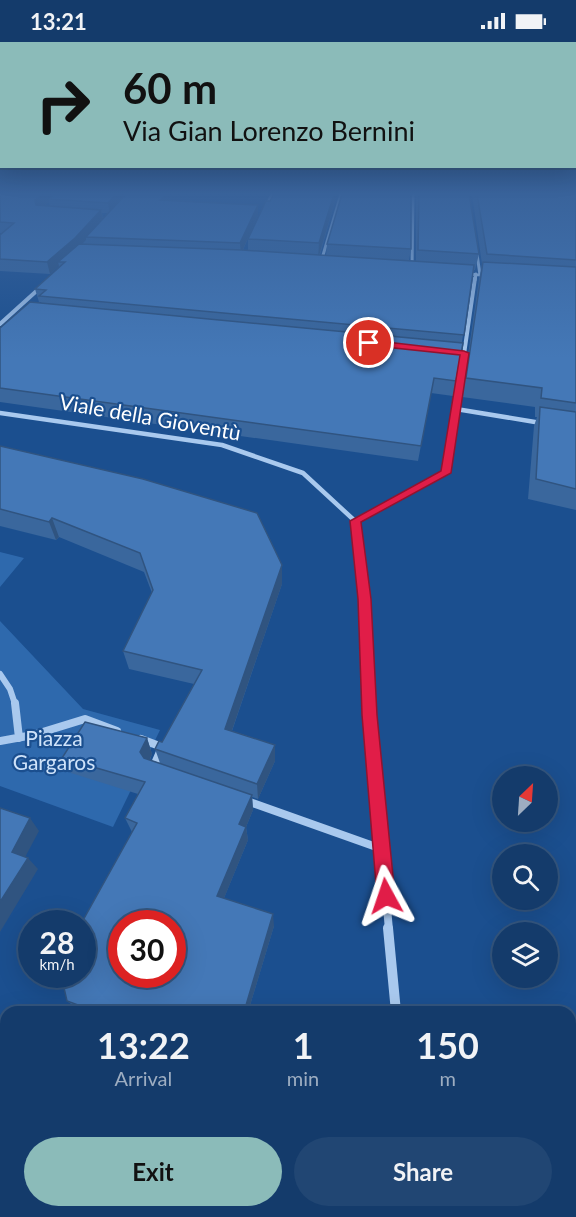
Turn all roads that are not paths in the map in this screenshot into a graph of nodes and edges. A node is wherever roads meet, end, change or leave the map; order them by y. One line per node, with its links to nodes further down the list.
1 (325, 249): 4 (street)
2 (412, 249): 5 (street)
3 (475, 249): 7 (street)
4 (310, 262)
5 (412, 270)
6 (455, 273): 7 (street)
7 (478, 275): 8 (street); 14 (street)
8 (491, 275)
9 (46, 283): 10 (street)
10 (15, 310): 11 (street); 12 (street)
11 (27, 311)
12 (0, 324)
13 (452, 352): 14 (street)
14 (464, 353): 15 (street)
15 (456, 409): 17 (street); 18 (street)
16 (0, 413): 18 (street, Viale della Gioventù)
17 (543, 423)
18 (355, 521): 24 (street)
19 (0, 674): 20 (street)
20 (19, 738): 21 (street); 22 (street)
21 (0, 741)
22 (163, 772)
23 (239, 799): 24 (street)
24 (382, 849): 25 (street)
25 (395, 1006)

